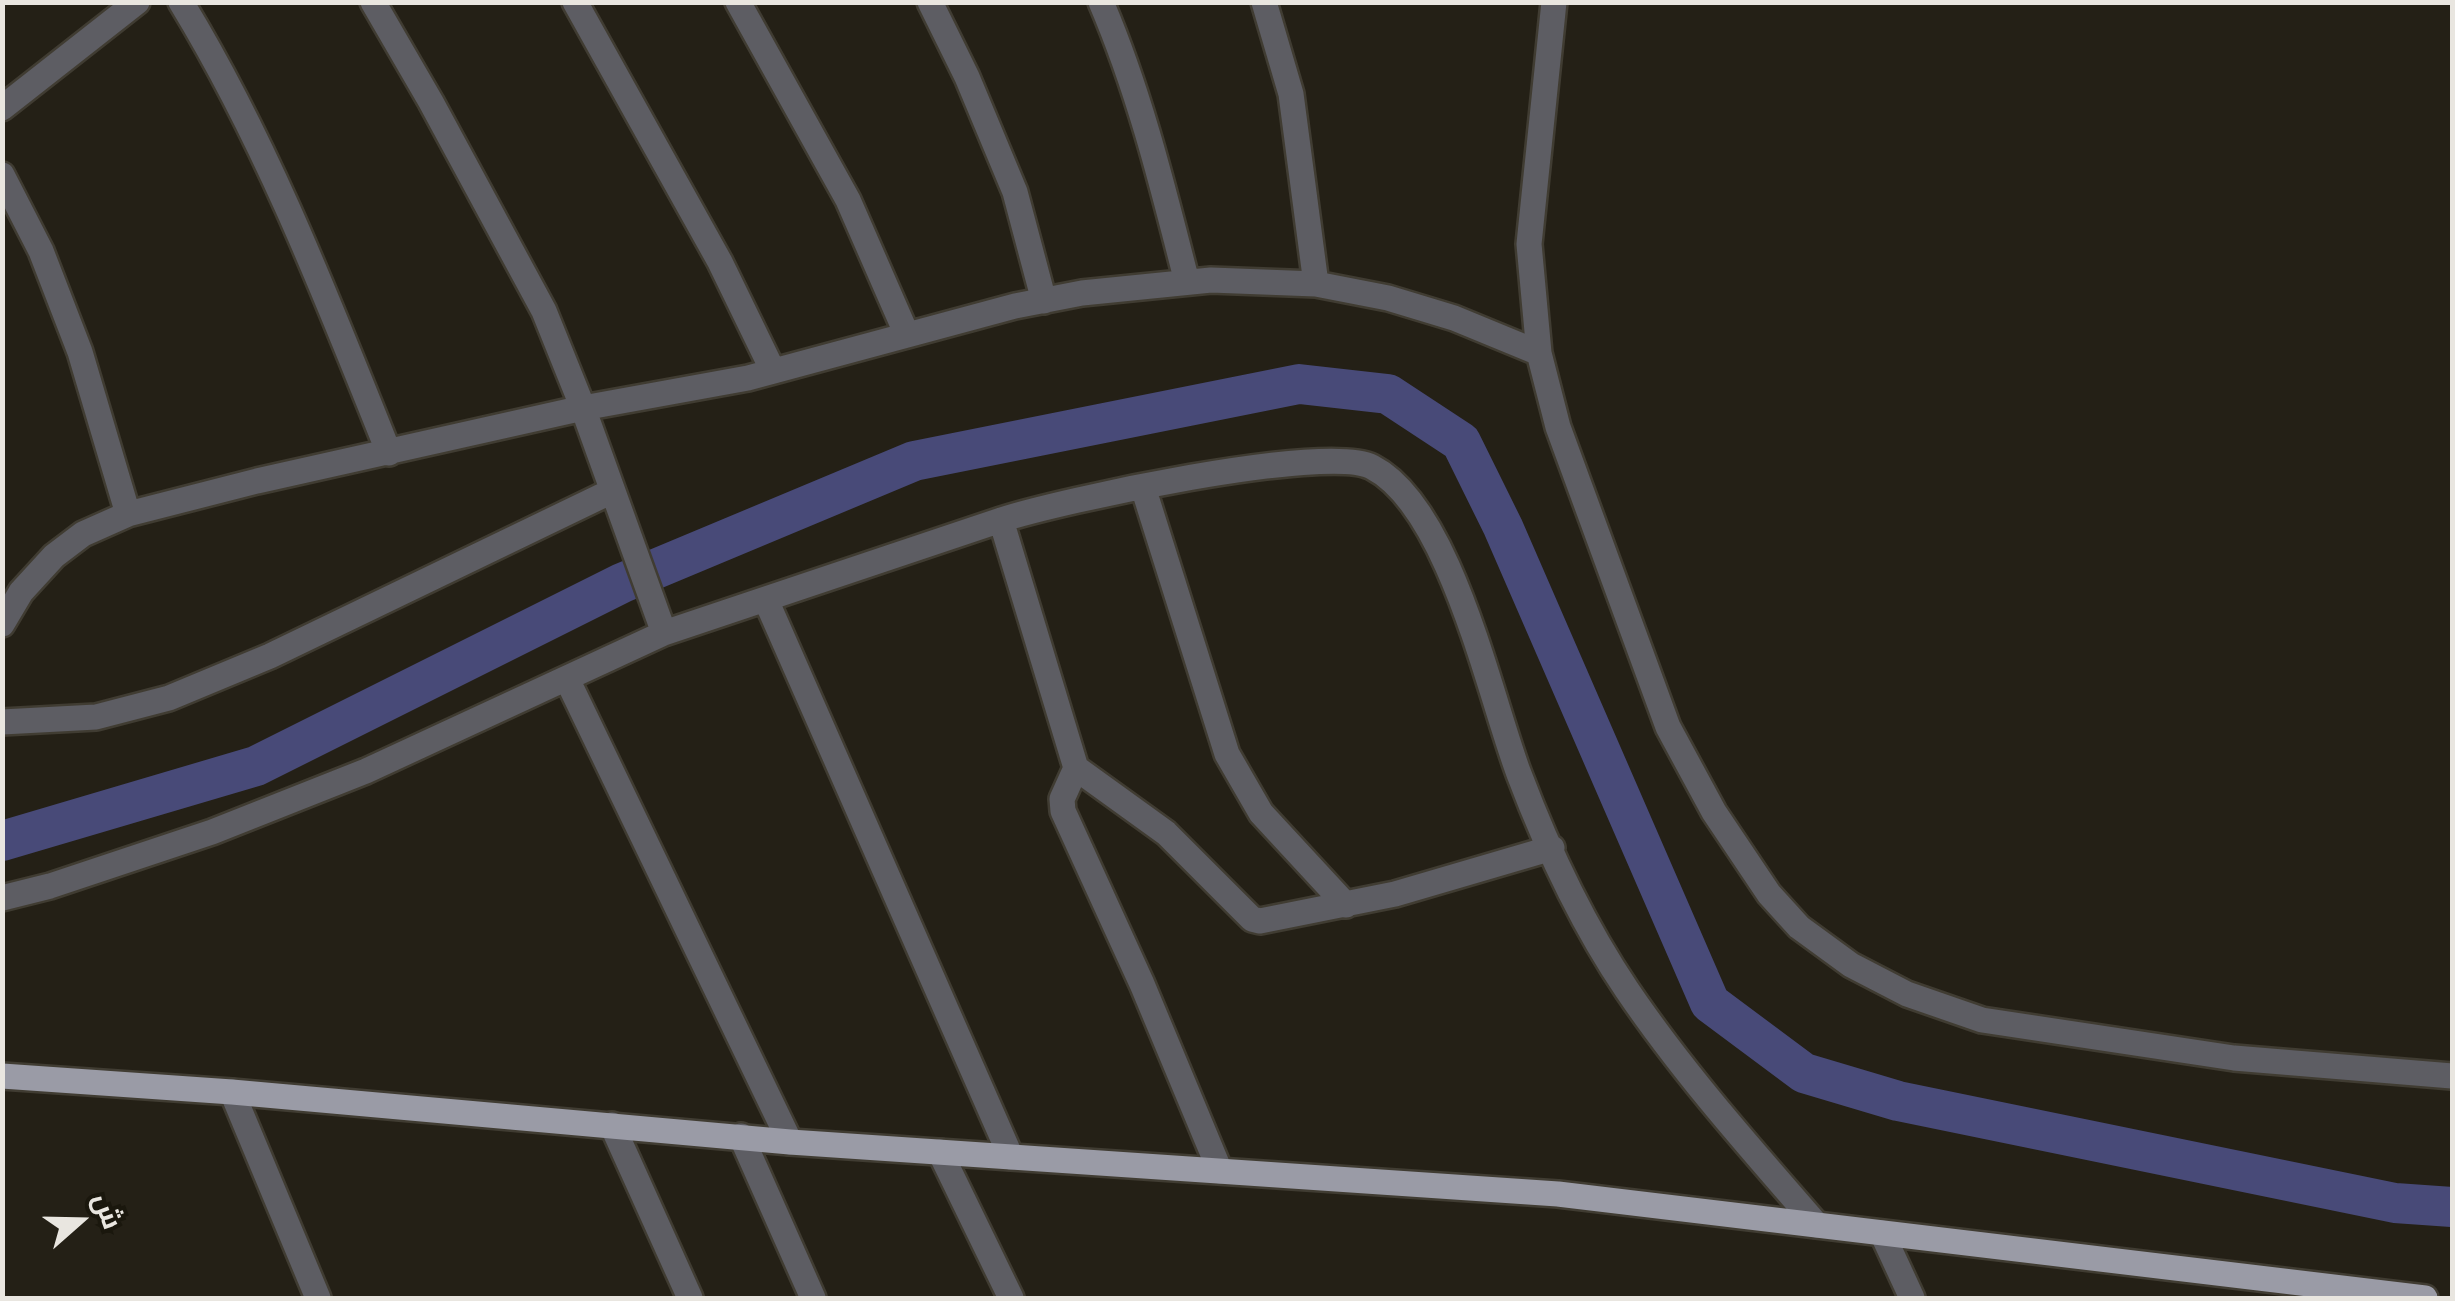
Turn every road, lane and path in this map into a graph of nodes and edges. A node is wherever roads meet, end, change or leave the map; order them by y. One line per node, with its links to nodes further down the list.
1 (136, 2): 10 (street)
2 (181, 2): 19 (street)
3 (374, 2): 18 (street)
4 (575, 2): 17 (street)
5 (738, 2): 15 (street)
6 (930, 2): 14 (street)
7 (1101, 2): 12 (street)
8 (1264, 2): 13 (street)
9 (1554, 2): 16 (street)
10 (2, 108)
11 (5, 182): 22 (street)
12 (1187, 282): 13 (street); 14 (street)
13 (1316, 284): 16 (street)
14 (1044, 301): 15 (street)
15 (907, 335): 17 (street)
16 (1539, 352): 34 (street)
17 (773, 371): 18 (street)
18 (584, 408): 19 (street); 21 (street)
19 (389, 453): 22 (street)
20 (1144, 487): 23 (street); 30 (street); 32 (street)
21 (614, 496): 26 (street); 28 (street)
22 (128, 514): 25 (street)
23 (1001, 520): 24 (street); 29 (street)
24 (766, 600): 26 (street); 40 (street)
25 (2, 624)
26 (664, 634): 27 (street)
27 (567, 678): 31 (street); 38 (street)
28 (2, 722)
29 (1076, 768): 32 (street); 41 (street)
30 (1552, 848): 32 (street); 42 (street)
31 (2, 898)
32 (1346, 905)
33 (2, 1076): 35 (main road)
34 (2452, 1076)
35 (232, 1092): 36 (main road); 44 (street)
36 (612, 1125): 37 (main road); 45 (street)
37 (741, 1136): 38 (main road); 46 (street)
38 (790, 1142): 39 (main road)
39 (940, 1152): 40 (main road); 47 (street)
40 (1011, 1157): 41 (main road)
41 (1220, 1171): 42 (main road)
42 (1818, 1225): 43 (main road)
43 (1882, 1233): 48 (street); 49 (main road)
44 (318, 1298)
45 (690, 1298)
46 (813, 1298)
47 (1011, 1298)
48 (1912, 1298)
49 (2425, 1298)

